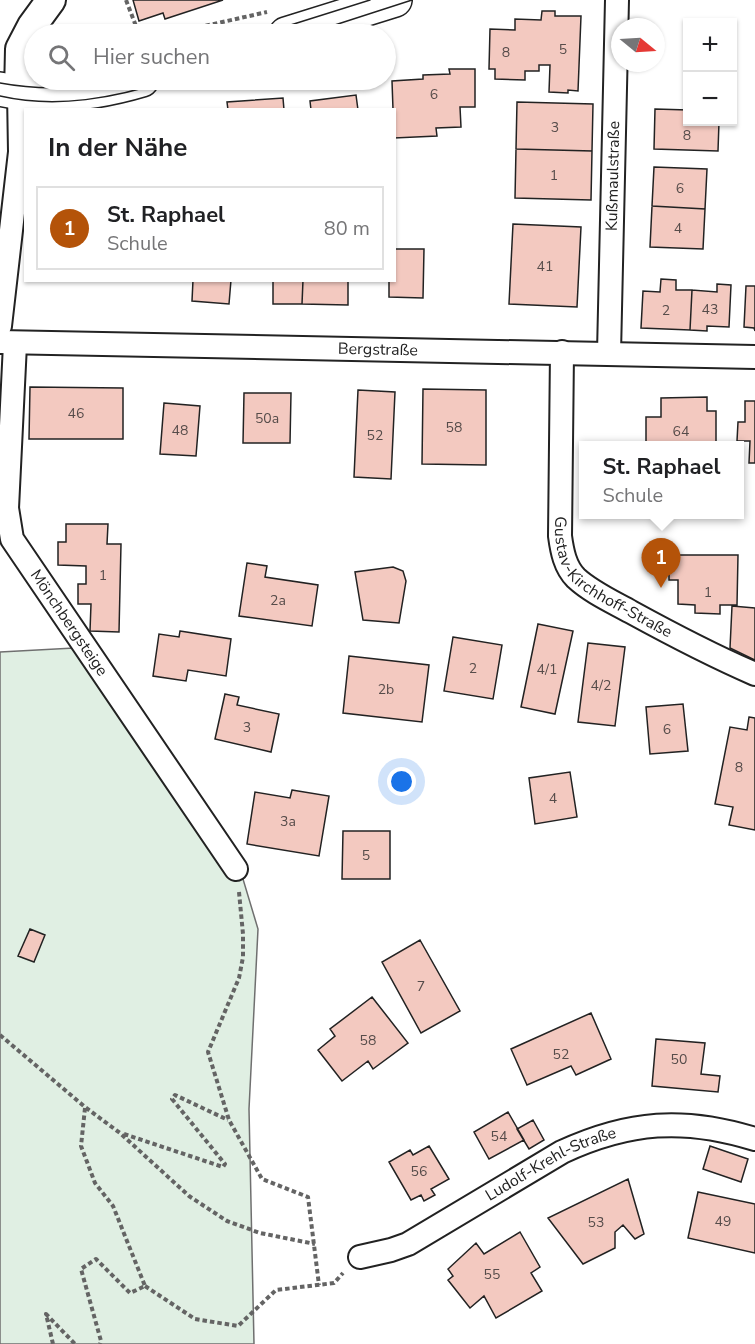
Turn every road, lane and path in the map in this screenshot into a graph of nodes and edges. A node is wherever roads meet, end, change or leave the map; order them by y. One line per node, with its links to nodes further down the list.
1 (51, 0): 6 (street)
2 (126, 0): 7 (path)
3 (395, 0): 5 (main road)
4 (617, 0): 14 (street, Kußmaulstraße)
5 (277, 23)
6 (33, 24)
7 (135, 24)
8 (24, 43): 10 (street)
9 (106, 90): 10 (main road)
10 (9, 91): 11 (street)
11 (0, 326)
12 (7, 343): 13 (street, Bergstraße); 17 (street, Mönchbergsteige)
13 (562, 352): 14 (street, Bergstraße); 16 (street, Gustav-Kirchhoff-Straße)
14 (609, 353): 15 (street, Bergstraße)
15 (755, 357)
16 (755, 674)
17 (236, 869): 20 (path)
18 (0, 1035): 19 (path)
19 (86, 1107): 21 (path); 25 (path)
20 (229, 1120): 21 (path); 23 (path)
21 (120, 1132): 23 (path)
22 (755, 1139): 24 (street, Ludolf-Krehl-Straße)
23 (315, 1244): 25 (path)
24 (360, 1257)
25 (145, 1286): 28 (path)
26 (54, 1344): 27 (path)
27 (75, 1344)
28 (100, 1344)

